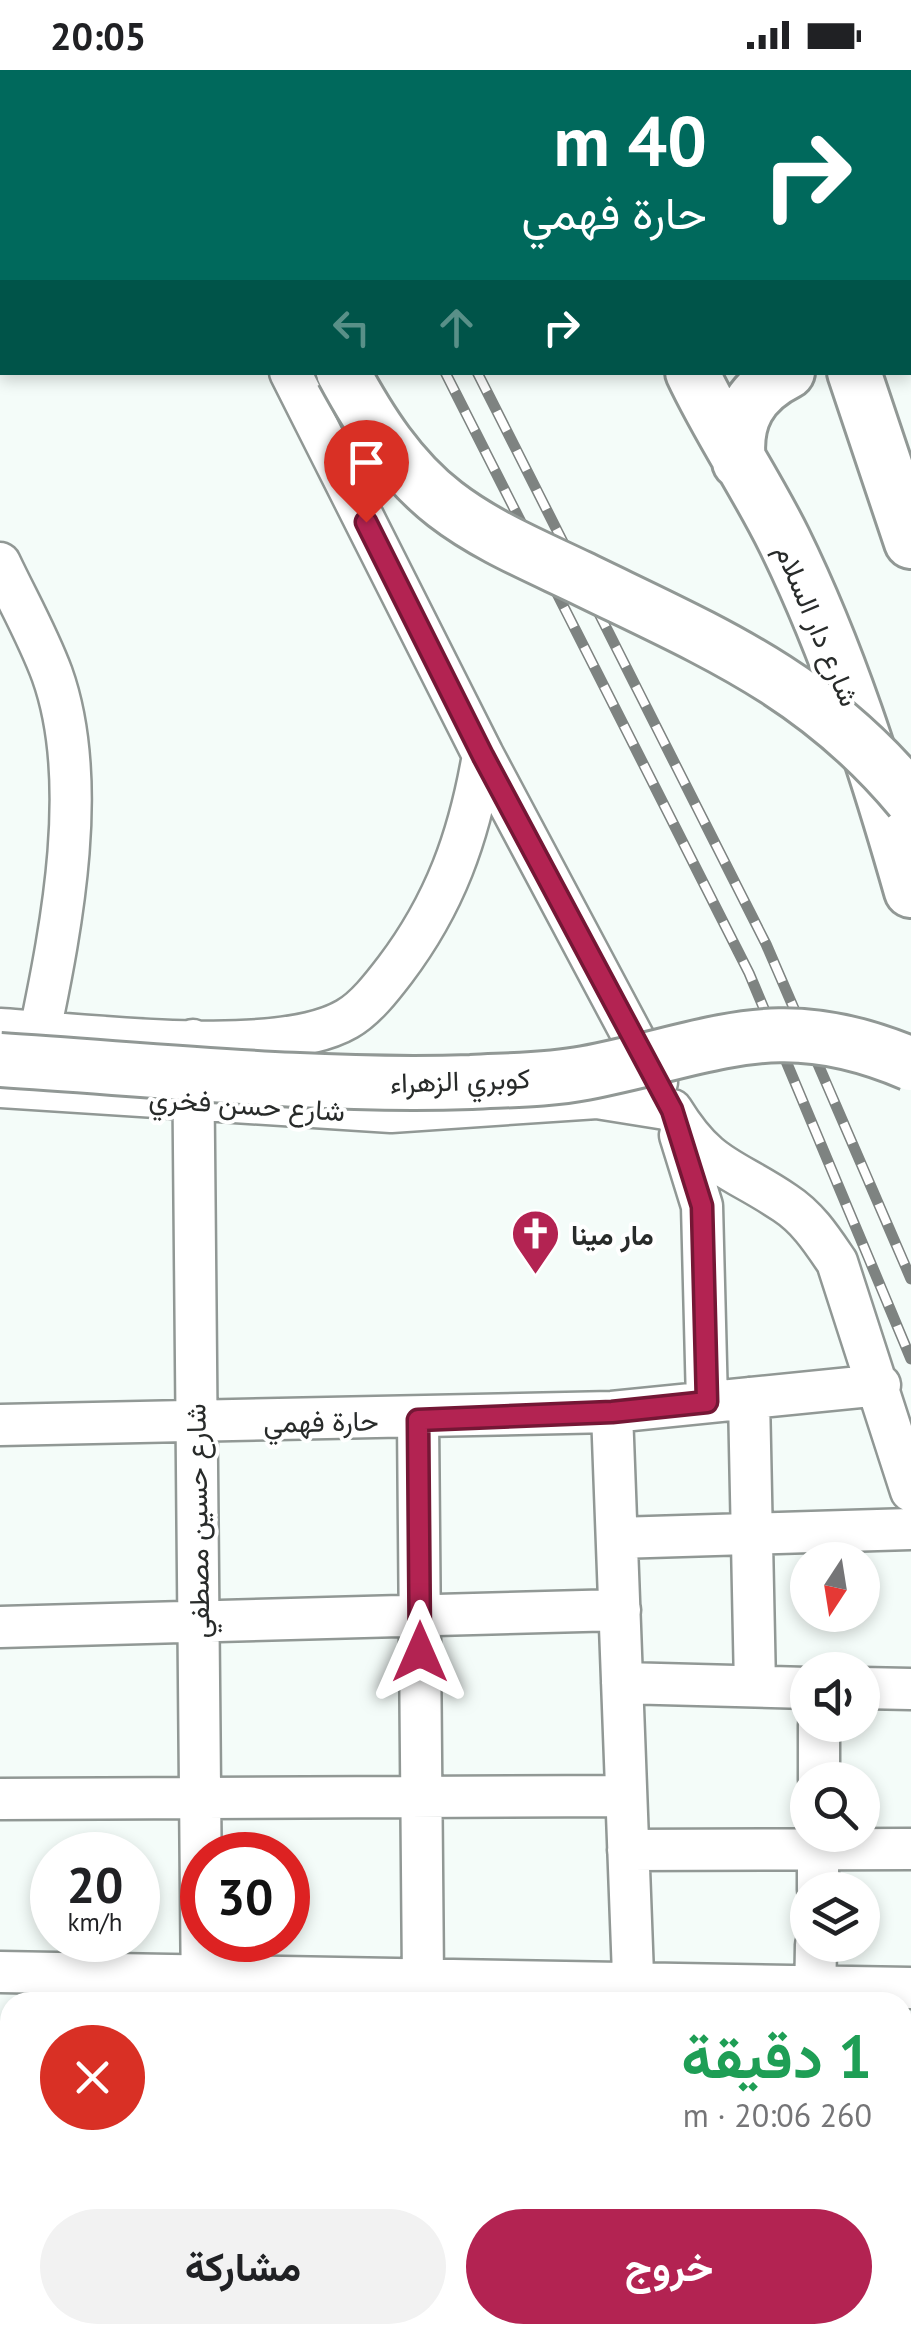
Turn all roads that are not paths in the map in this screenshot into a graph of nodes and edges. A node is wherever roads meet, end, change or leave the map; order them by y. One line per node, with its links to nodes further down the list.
1 (292, 375): 9 (street)
2 (345, 375): 10 (main road, bridge)
3 (694, 375): 6 (main road, شارع دار السلام)
4 (782, 375): 6 (main road)
5 (849, 377): 7 (main road)
6 (739, 462): 11 (main road, شارع دار السلام)
7 (911, 542)
8 (0, 562): 14 (street)
9 (483, 756): 13 (street); 18 (street)
10 (911, 799)
11 (911, 892)
12 (0, 1029): 14 (street)
13 (193, 1040): 14 (street); 17 (street, شارع حسين مصطفي)
14 (20, 1046): 15 (main road, كوبري الزهراء, bridge)
15 (911, 1064)
16 (0, 1087): 17 (street, شارع حسن فخري)
17 (194, 1101): 18 (street, شارع حسن فخري); 24 (street, شارع حسين مصطفي)
18 (672, 1110): 19 (street); 21 (street)
19 (880, 1384): 20 (street, حارة فهمي); 26 (street)
20 (749, 1398): 21 (street, حارة فهمي); 28 (street)
21 (707, 1402): 22 (street, حارة فهمي)
22 (612, 1412): 23 (street, حارة فهمي); 29 (street)
23 (418, 1420): 24 (street, حارة فهمي); 31 (street)
24 (196, 1423): 25 (street, حارة فهمي); 32 (street, شارع حسين مصطفي)
25 (0, 1425)
26 (911, 1491)
27 (911, 1529): 28 (street)
28 (752, 1534): 29 (street); 35 (street)
29 (616, 1538): 30 (street)
30 (620, 1610): 31 (street); 34 (street)
31 (420, 1616): 32 (street); 40 (street)
32 (198, 1621): 33 (street); 41 (street, شارع حسين مصطفي)
33 (0, 1626)
34 (622, 1683): 35 (street); 39 (street)
35 (756, 1686): 36 (street)
36 (790, 1687)
37 (880, 1688): 38 (street)
38 (911, 1689)
39 (626, 1796): 40 (street); 44 (street)
40 (421, 1797): 41 (street); 48 (street)
41 (200, 1798): 42 (street); 50 (street, شارع حسين مصطفي)
42 (0, 1799)
43 (911, 1849): 45 (street)
44 (628, 1850): 45 (street); 52 (street)
45 (818, 1859)
46 (816, 1962): 53 (street)
47 (0, 1972): 50 (street)
48 (423, 1980): 50 (street); 51 (street)
49 (911, 1988): 54 (street)
50 (201, 1989)
51 (563, 1992)
52 (634, 1992)
53 (815, 1992)
54 (856, 1992)

